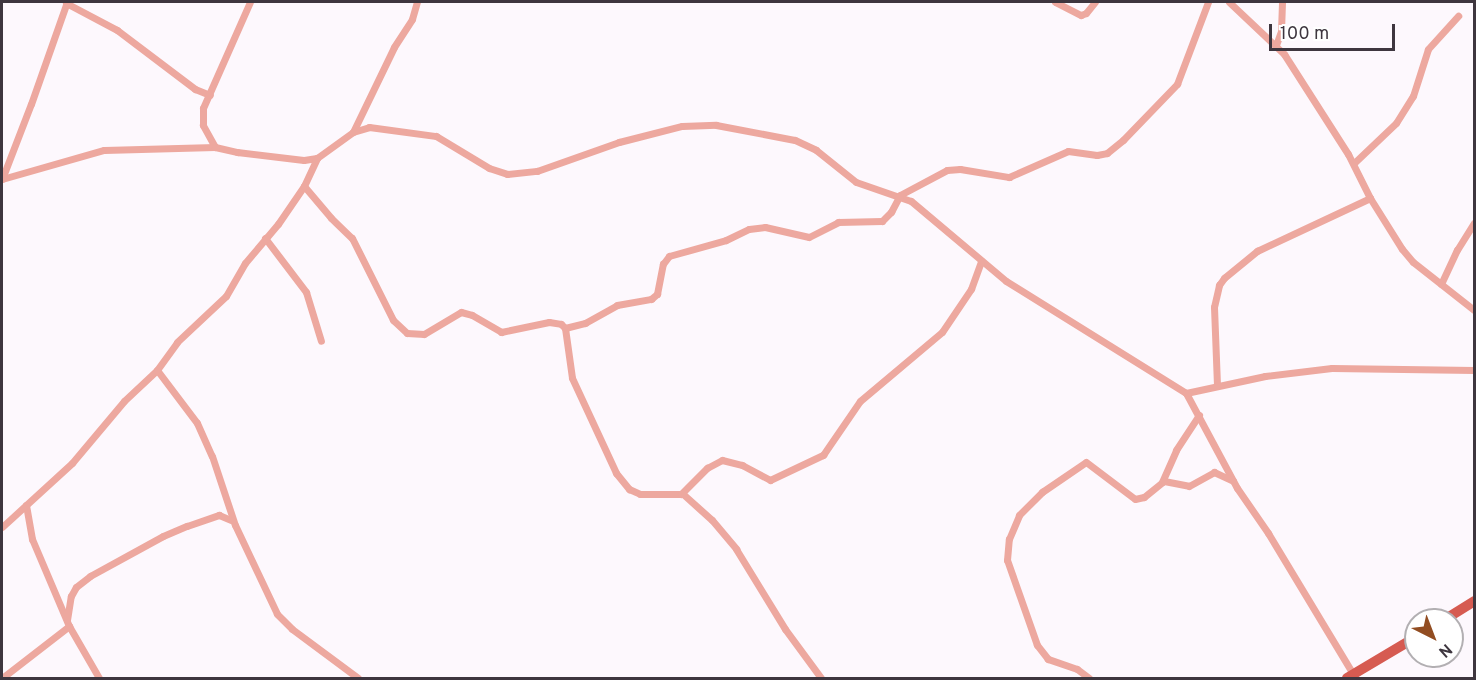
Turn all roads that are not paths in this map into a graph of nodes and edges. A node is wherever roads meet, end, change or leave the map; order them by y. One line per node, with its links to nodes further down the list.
1 (67, 2): 11 (street); 18 (street)
2 (250, 2): 11 (street)
3 (417, 2): 12 (street)
4 (1055, 2): 5 (street)
5 (1095, 2)
6 (1208, 2): 20 (street)
7 (1229, 2): 10 (street)
8 (1282, 2): 10 (street)
9 (1458, 16): 16 (street)
10 (1276, 45): 16 (street)
11 (210, 95): 13 (street)
12 (353, 132): 14 (street); 20 (street)
13 (215, 147): 15 (street); 18 (street)
14 (317, 158): 15 (street); 17 (street)
15 (299, 160): 17 (street)
16 (1354, 163): 21 (street)
17 (312, 172): 19 (street)
18 (2, 179)
19 (304, 186): 23 (street); 27 (street)
20 (900, 195): 24 (street); 27 (street)
21 (1370, 198): 25 (street); 31 (street)
22 (1474, 224): 25 (street)
23 (265, 238): 28 (street); 29 (street)
24 (981, 261): 32 (street); 36 (street)
25 (1441, 284): 26 (street)
26 (1474, 310)
27 (565, 328): 36 (street)
28 (321, 342)
29 (157, 370): 37 (street); 38 (street)
30 (1474, 370): 31 (street)
31 (1218, 385): 32 (street)
32 (1186, 393): 33 (street)
33 (1199, 415): 34 (street); 35 (street)
34 (1162, 482): 35 (street); 47 (street)
35 (1234, 482): 42 (street)
36 (681, 494): 46 (street)
37 (26, 505): 39 (street); 40 (street)
38 (233, 521): 40 (street); 45 (street)
39 (2, 527)
40 (68, 623): 43 (street); 44 (street)
41 (1404, 644): 42 (main road)
42 (1352, 677)
43 (2, 678)
44 (99, 678)
45 (358, 678)
46 (821, 678)
47 (1089, 678)

